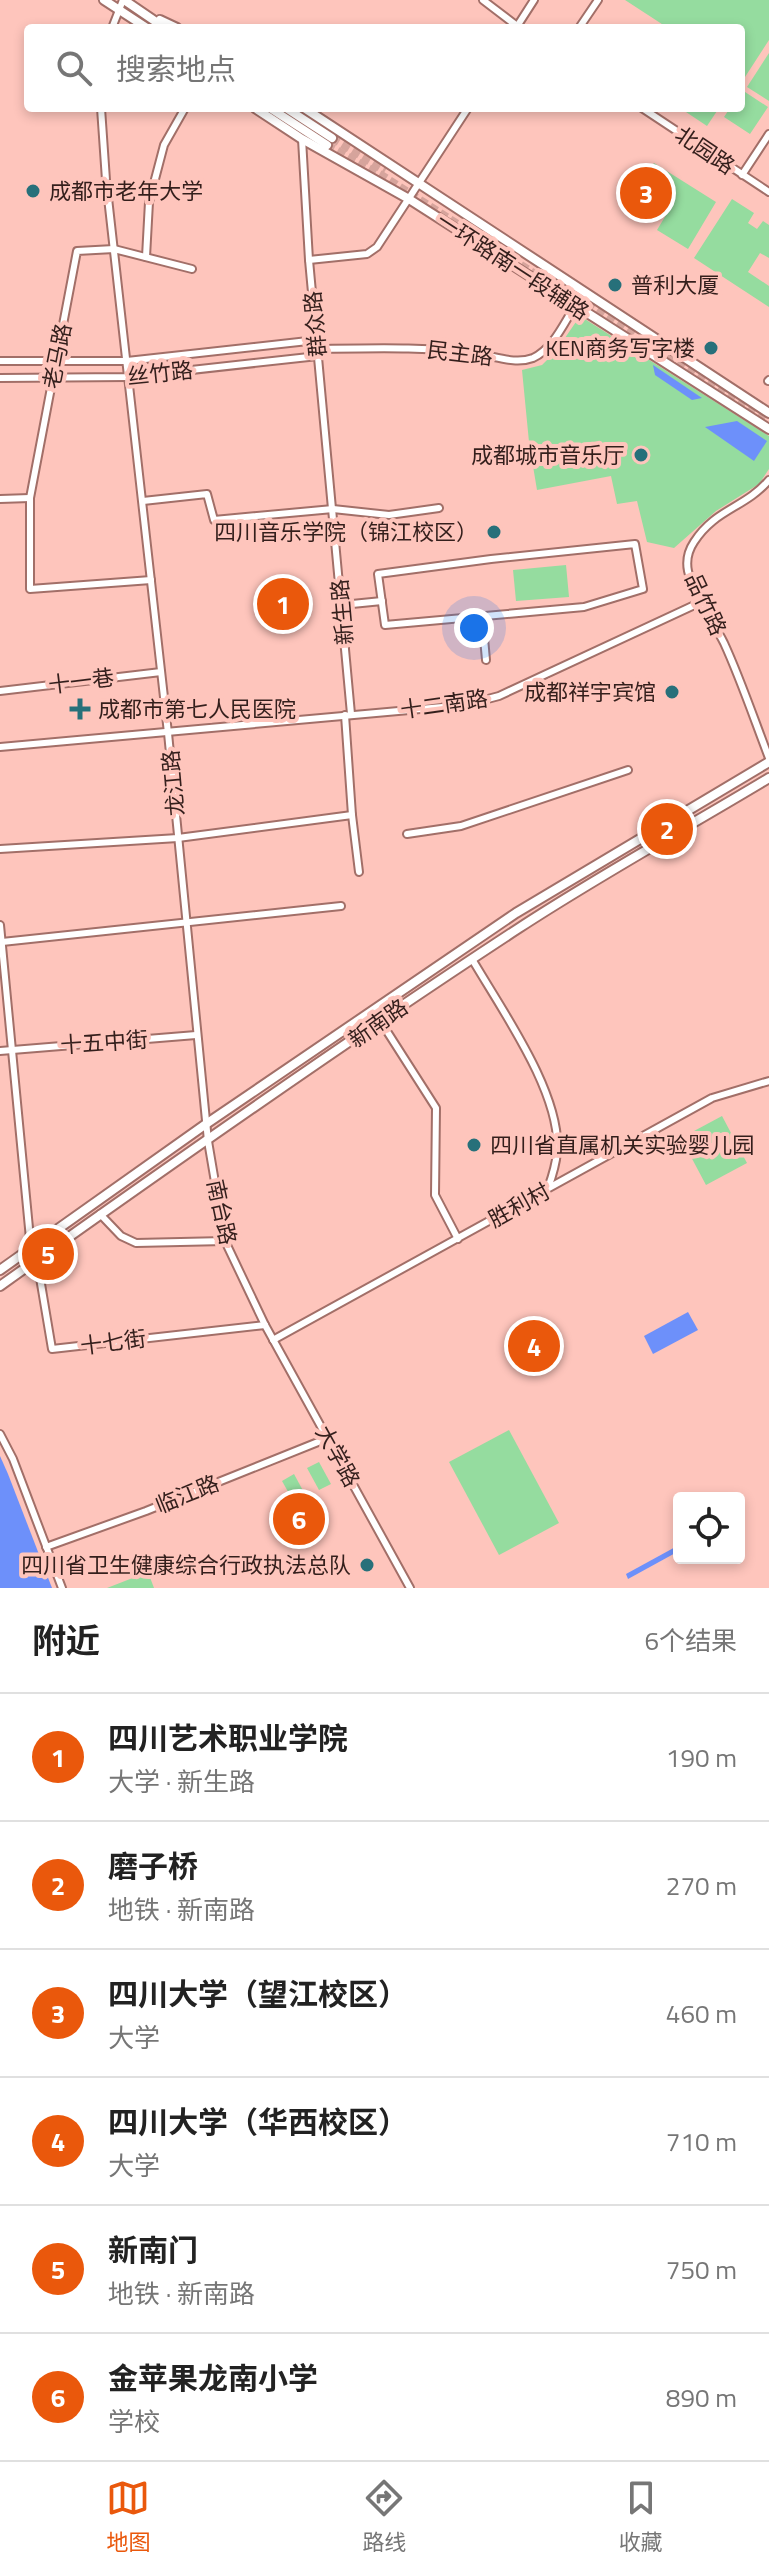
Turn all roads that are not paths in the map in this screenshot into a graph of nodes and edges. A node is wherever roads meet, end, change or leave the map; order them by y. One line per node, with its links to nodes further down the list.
1 (104, 0): 6 (main road)
2 (124, 0): 6 (street); 7 (main road)
3 (483, 0): 12 (street)
4 (534, 0): 13 (street)
5 (598, 0): 14 (street)
6 (119, 10): 8 (street); 9 (main road)
7 (142, 11): 10 (main road); 11 (main road)
8 (114, 24)
9 (140, 24)
10 (160, 24)
11 (169, 24)
12 (513, 24)
13 (519, 24)
14 (582, 24)
15 (99, 112): 29 (street)
16 (183, 112): 30 (street)
17 (261, 112): 24 (main road, 一环路南一段辅路)
18 (277, 112): 19 (main road)
19 (291, 112)
20 (310, 112): 26 (main road, 一环路南一段辅路)
21 (465, 112): 26 (street)
22 (648, 112): 25 (street, 北园路)
23 (769, 134): 25 (street)
24 (302, 139): 28 (main road, 一环路南一段辅路); 31 (street, 群众路)
25 (742, 175): 27 (street, 北园路)
26 (419, 184): 28 (street); 42 (main road, 一环路南一段辅路)
27 (769, 192)
28 (409, 199): 31 (street); 33 (main road, 一环路南一段辅路)
29 (114, 249): 30 (street); 37 (street, 老马路); 38 (street)
30 (146, 257): 32 (street)
31 (309, 260): 34 (street, 群众路)
32 (192, 269)
33 (575, 306): 35 (street, 民主路); 43 (main road, 一环路南一段辅路)
34 (317, 340): 35 (street, 群众路); 38 (street, 丝竹路)
35 (318, 352): 39 (street, 丝竹路); 49 (street, 群众路)
36 (0, 361): 37 (street, 丝竹路)
37 (56, 361): 38 (street, 丝竹路); 41 (street, 老马路)
38 (127, 361): 39 (street)
39 (128, 377): 41 (street, 丝竹路); 47 (street, 龙江路)
40 (0, 378): 41 (street, 丝竹路)
41 (53, 378): 45 (street, 老马路)
42 (769, 413)
43 (769, 429)
44 (769, 480): 52 (street, 品竹路)
45 (30, 498): 46 (street); 50 (street, 老马路)
46 (0, 499)
47 (143, 501): 49 (street); 50 (street, 龙江路)
48 (439, 508): 49 (street)
49 (333, 509): 53 (street, 新生路)
50 (151, 580): 56 (street, 龙江路)
51 (382, 601): 53 (street); 54 (street); 54 (street)
52 (701, 602): 58 (street, 十二南路); 61 (street, 品竹路)
53 (342, 605): 58 (street, 新生路)
54 (482, 616): 55 (street)
55 (486, 660)
56 (161, 672): 57 (street, 十一巷); 59 (street, 龙江路)
57 (0, 691)
58 (348, 715): 59 (street, 十二南路); 64 (street, 新生路)
59 (168, 733): 60 (street, 十二南路); 66 (street, 龙江路)
60 (0, 747)
61 (769, 760): 79 (main road, 新南路)
62 (628, 770): 65 (street)
63 (769, 778): 73 (main road, 新南路)
64 (352, 815): 66 (street); 68 (street, 新生路)
65 (407, 834)
66 (178, 838): 67 (street); 70 (street, 龙江路)
67 (0, 849)
68 (359, 872)
69 (341, 906): 70 (street)
70 (186, 923): 72 (street); 75 (street, 龙江路)
71 (0, 925): 72 (street)
72 (2, 942): 76 (street)
73 (472, 959): 74 (main road, 新南路); 81 (street)
74 (381, 1022): 80 (main road, 新南路); 83 (street)
75 (196, 1035): 76 (street, 十五中街); 79 (street, 龙江路)
76 (12, 1049): 77 (street, 十五中街); 85 (street)
77 (0, 1051)
78 (769, 1081): 81 (street, 胜利村)
79 (206, 1124): 80 (street, 龙江路); 85 (main road, 新南路)
80 (208, 1141): 82 (main road, 新南路); 84 (street, 南台路)
81 (548, 1188): 83 (street, 胜利村)
82 (100, 1214): 84 (street); 86 (main road, 新南路)
83 (458, 1239): 90 (street, 胜利村)
84 (225, 1241): 89 (street, 南台路)
85 (31, 1249): 87 (main road, 新南路)
86 (37, 1260): 88 (main road, 新南路); 89 (street, 十七街)
87 (0, 1270)
88 (0, 1286)
89 (265, 1325): 90 (street, 大学路)
90 (273, 1340): 92 (street, 大学路)
91 (0, 1434): 93 (street)
92 (328, 1438): 93 (street, 临江路); 95 (street, 大学路)
93 (46, 1547): 94 (street)
94 (62, 1588)
95 (410, 1588)

